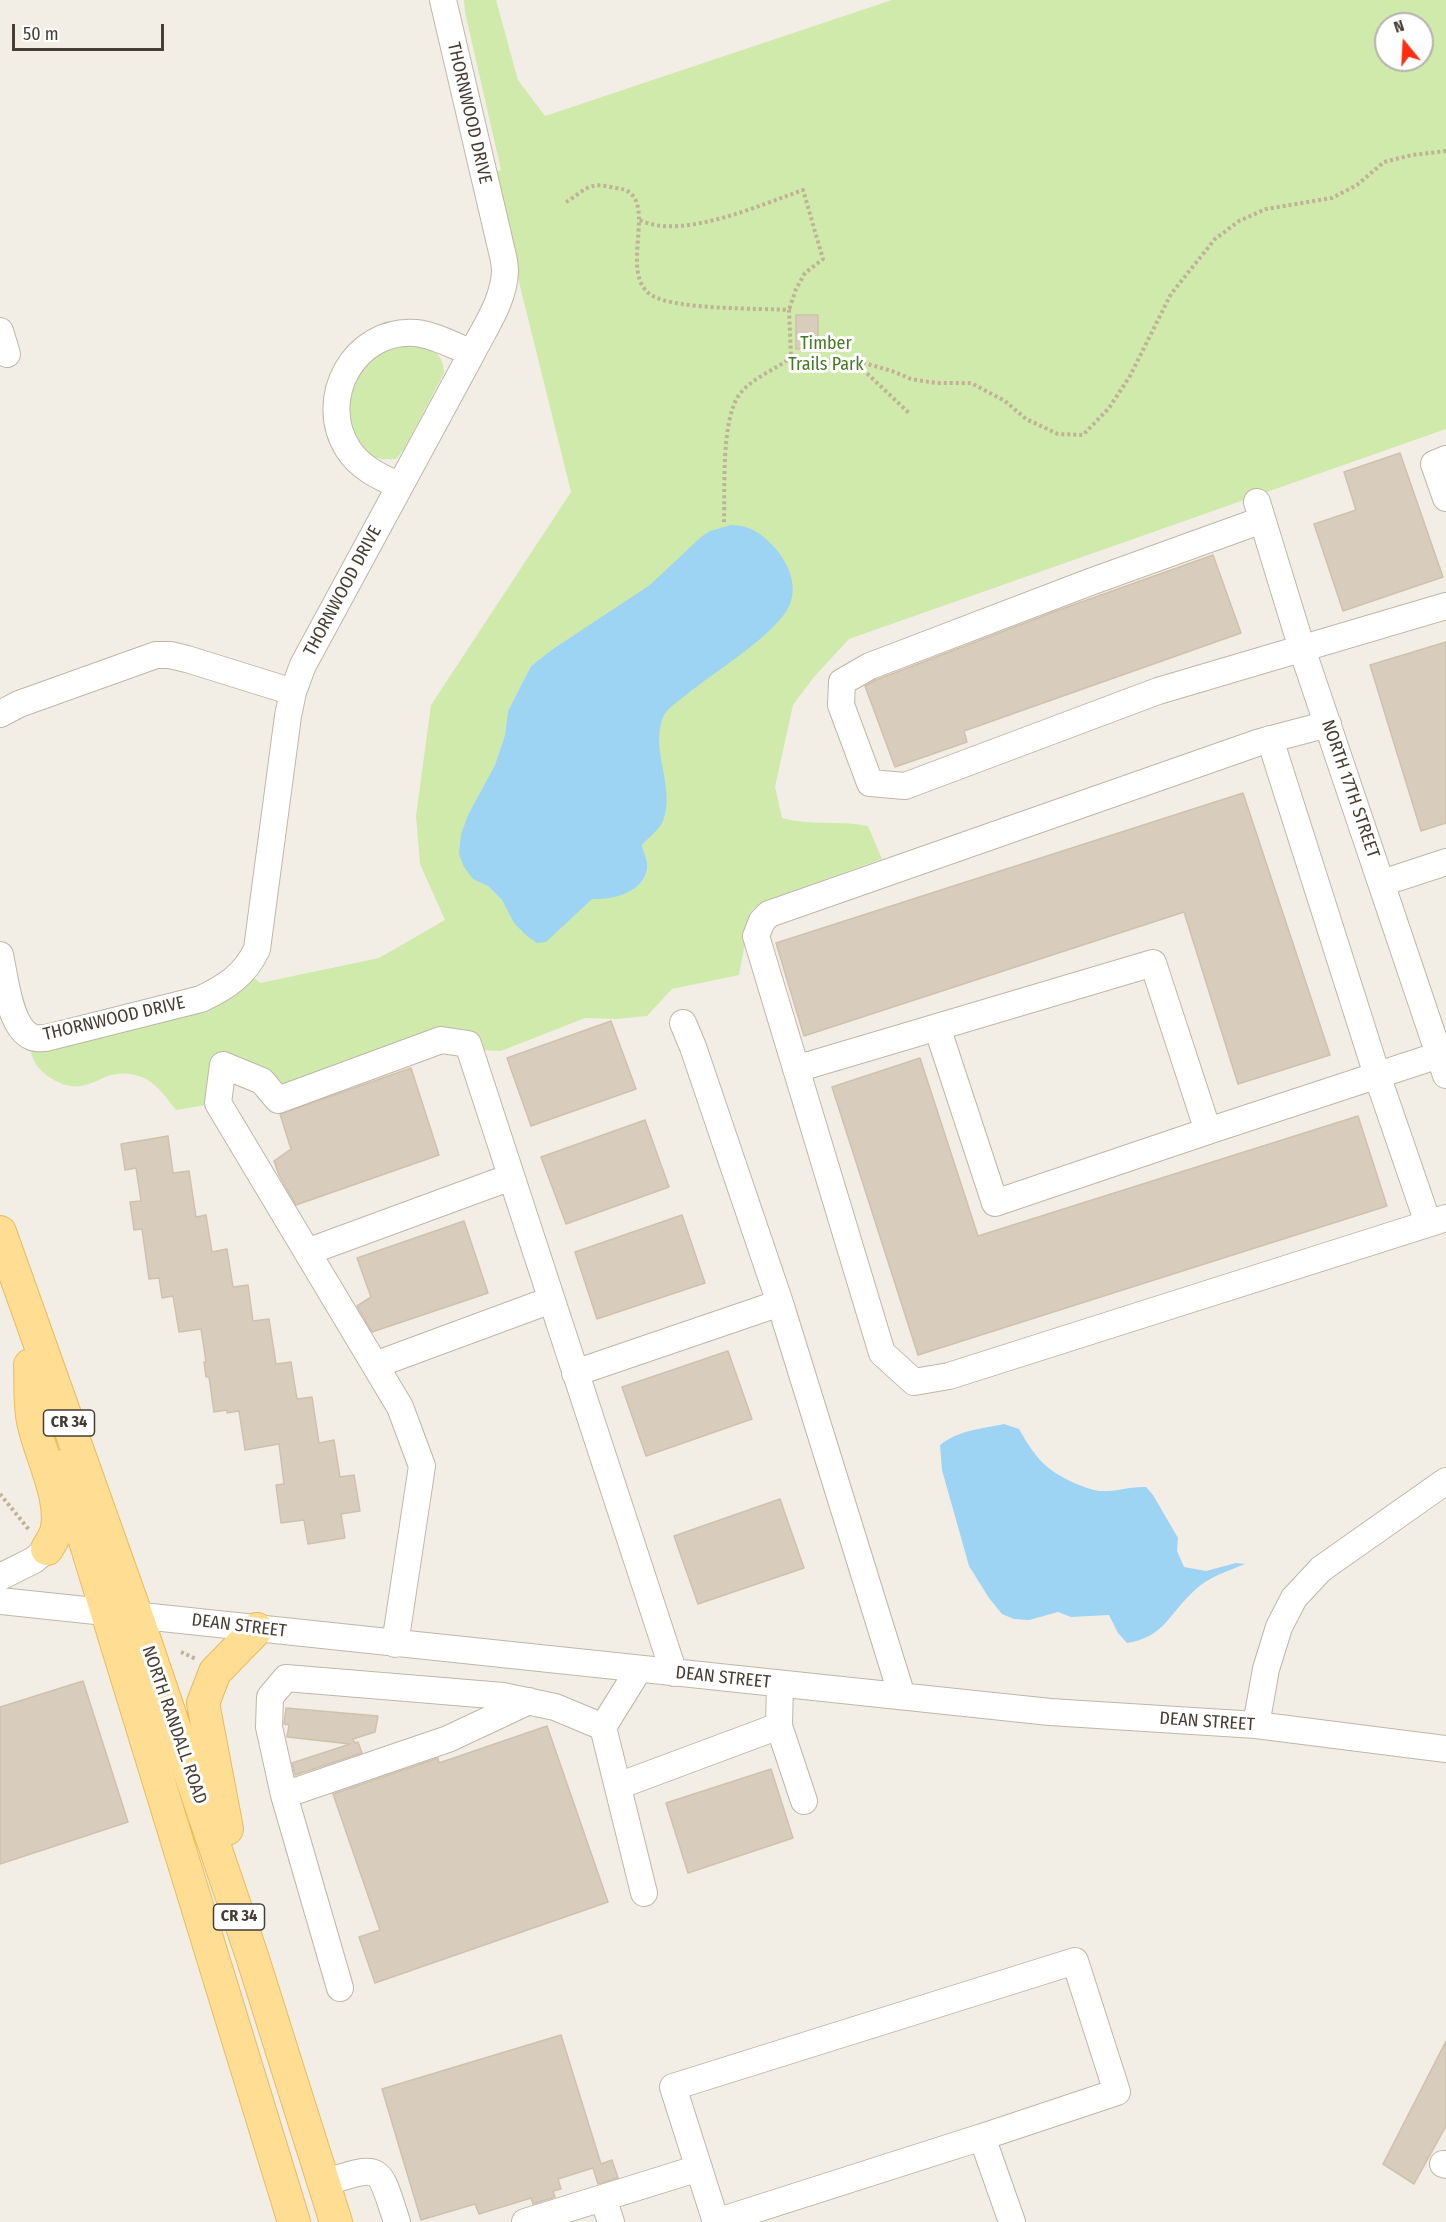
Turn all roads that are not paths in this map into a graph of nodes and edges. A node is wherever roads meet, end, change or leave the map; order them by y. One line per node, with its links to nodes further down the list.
1 (443, 0): 2 (street, THORNWOOD DRIVE)
2 (472, 353): 4 (street, THORNWOOD DRIVE); 4 (street)
3 (1446, 459): 5 (street)
4 (400, 486): 8 (street, THORNWOOD DRIVE)
5 (1446, 498)
6 (1446, 606): 7 (street)
7 (1302, 649): 7 (street, NORTH 17TH STREET); 10 (street, NORTH 17TH STREET)
8 (293, 692): 9 (street); 14 (street, THORNWOOD DRIVE)
9 (0, 714)
10 (1328, 724): 11 (street); 13 (street, NORTH 17TH STREET)
11 (1270, 739): 18 (street); 19 (street)
12 (1446, 862): 13 (street)
13 (1382, 883): 17 (street, NORTH 17TH STREET)
14 (0, 955)
15 (683, 1023): 27 (street)
16 (937, 1027): 18 (street); 20 (street); 20 (street)
17 (1443, 1065): 19 (street)
18 (796, 1069): 22 (street)
19 (1377, 1075): 20 (street); 22 (street)
20 (1208, 1131)
21 (511, 1177): 25 (street); 25 (street); 26 (street)
22 (1437, 1220)
23 (0, 1232): 35 (main road, NORTH RANDALL ROAD / CR 34)
24 (0, 1246): 28 (main road, NORTH RANDALL ROAD / CR 34)
25 (307, 1252): 29 (street)
26 (551, 1300): 29 (street); 30 (street)
27 (780, 1303): 30 (street); 41 (street)
28 (30, 1365): 32 (main road, NORTH RANDALL ROAD / CR 34); 35 (main road, NORTH RANDALL ROAD / CR 34)
29 (375, 1365): 37 (street)
30 (575, 1373): 39 (street)
31 (1446, 1482): 43 (street)
32 (47, 1549): 33 (street)
33 (0, 1577)
34 (0, 1601): 35 (street, DEAN STREET)
35 (123, 1614): 36 (street, DEAN STREET); 51 (main road, NORTH RANDALL ROAD / CR 34); 57 (main road, NORTH RANDALL ROAD / CR 34)
36 (257, 1629): 37 (street, DEAN STREET); 51 (main road)
37 (396, 1644): 38 (street, DEAN STREET)
38 (639, 1670): 39 (street, DEAN STREET); 45 (street)
39 (674, 1673): 40 (street, DEAN STREET)
40 (780, 1684): 41 (street, DEAN STREET); 44 (street)
41 (902, 1696): 43 (street, DEAN STREET)
42 (529, 1701): 45 (street); 48 (street); 48 (street)
43 (1256, 1725): 46 (street, DEAN STREET)
44 (779, 1726): 47 (street); 49 (street)
45 (603, 1727): 47 (street)
46 (1446, 1749)
47 (618, 1786): 50 (street)
48 (284, 1796): 52 (street)
49 (804, 1801)
50 (644, 1893)
51 (252, 1956): 55 (main road, NORTH RANDALL ROAD / CR 34)
52 (340, 1988)
53 (982, 2137): 54 (street); 62 (street); 63 (street)
54 (699, 2168): 56 (street); 62 (street)
55 (323, 2183): 58 (main road, NORTH RANDALL ROAD / CR 34); 59 (street)
56 (603, 2198): 60 (street); 61 (street)
57 (294, 2222)
58 (336, 2222)
59 (397, 2222)
60 (525, 2222)
61 (611, 2222)
62 (716, 2222)
63 (1012, 2222)

